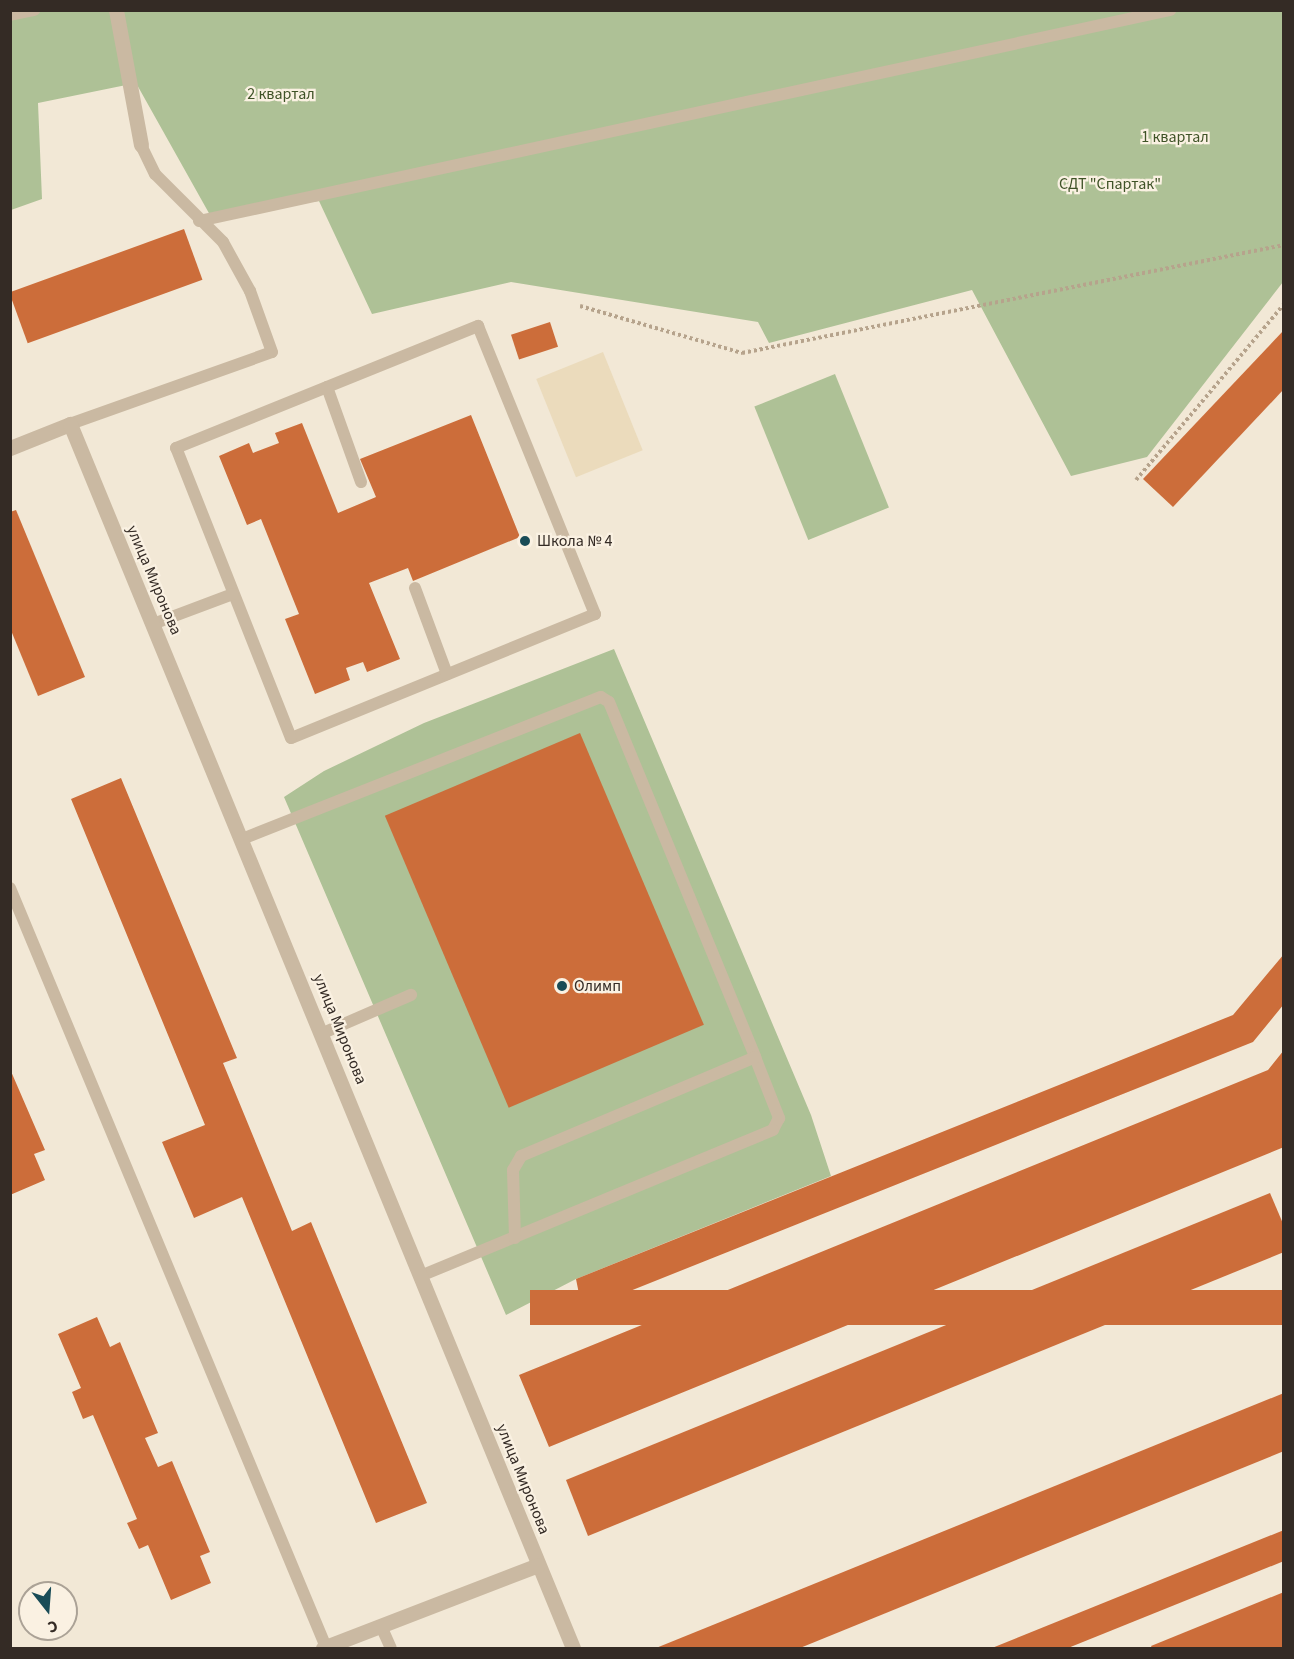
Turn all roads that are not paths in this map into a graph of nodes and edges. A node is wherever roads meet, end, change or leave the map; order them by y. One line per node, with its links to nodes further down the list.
1 (34, 10): 4 (lane)
2 (116, 10): 5 (street)
3 (1170, 10): 6 (lane)
4 (10, 15)
5 (141, 145): 6 (lane)
6 (199, 221): 8 (lane)
7 (327, 387): 10 (lane); 12 (lane); 14 (lane)
8 (70, 424): 9 (street); 13 (street, улица Миронова)
9 (10, 448)
10 (361, 482)
11 (415, 588): 14 (lane)
12 (233, 594): 13 (lane); 14 (lane)
13 (153, 624): 15 (street, улица Миронова)
14 (447, 674)
15 (242, 839): 18 (street, улица Миронова); 19 (lane)
16 (10, 888): 24 (lane)
17 (411, 995): 18 (lane)
18 (323, 1033): 21 (street, улица Миронова)
19 (755, 1057): 20 (lane); 20 (lane)
20 (515, 1238): 21 (lane)
21 (421, 1276): 22 (street, улица Миронова)
22 (538, 1565): 23 (street); 26 (street, улица Миронова)
23 (381, 1626): 24 (street); 25 (lane)
24 (324, 1648)
25 (391, 1648)
26 (573, 1648)

